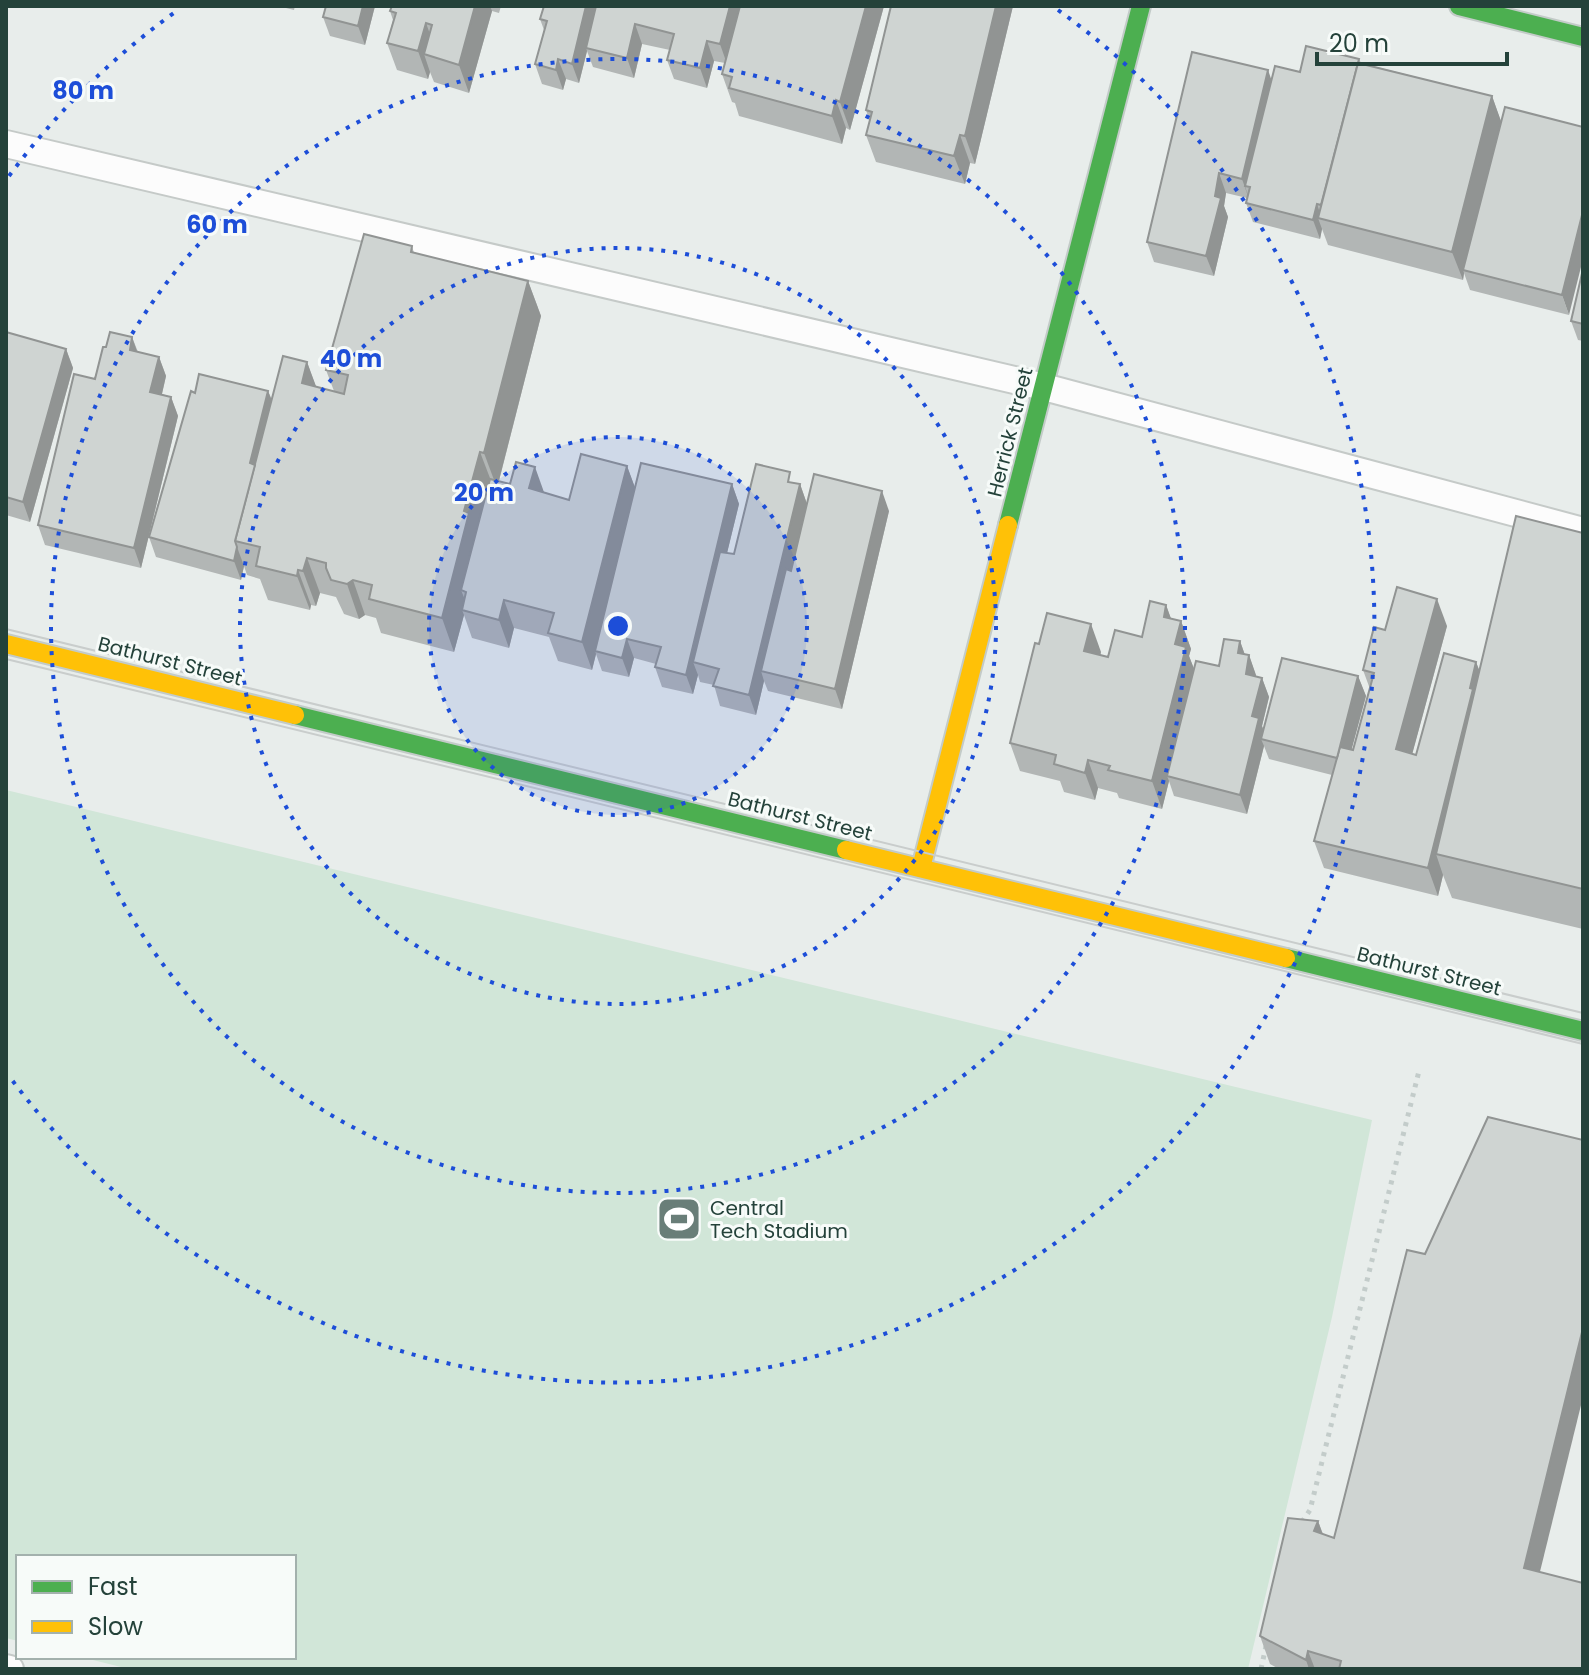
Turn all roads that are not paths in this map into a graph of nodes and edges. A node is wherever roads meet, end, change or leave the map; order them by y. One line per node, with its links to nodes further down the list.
1 (1141, 6): 5 (main road, Herrick Street)
2 (1459, 6): 3 (main road)
3 (1583, 37)
4 (6, 144): 5 (lane)
5 (1044, 387): 6 (lane); 8 (main road, Herrick Street)
6 (1583, 531)
7 (6, 644): 8 (main road, Bathurst Street)
8 (921, 868): 9 (main road, Bathurst Street)
9 (1583, 1031)

